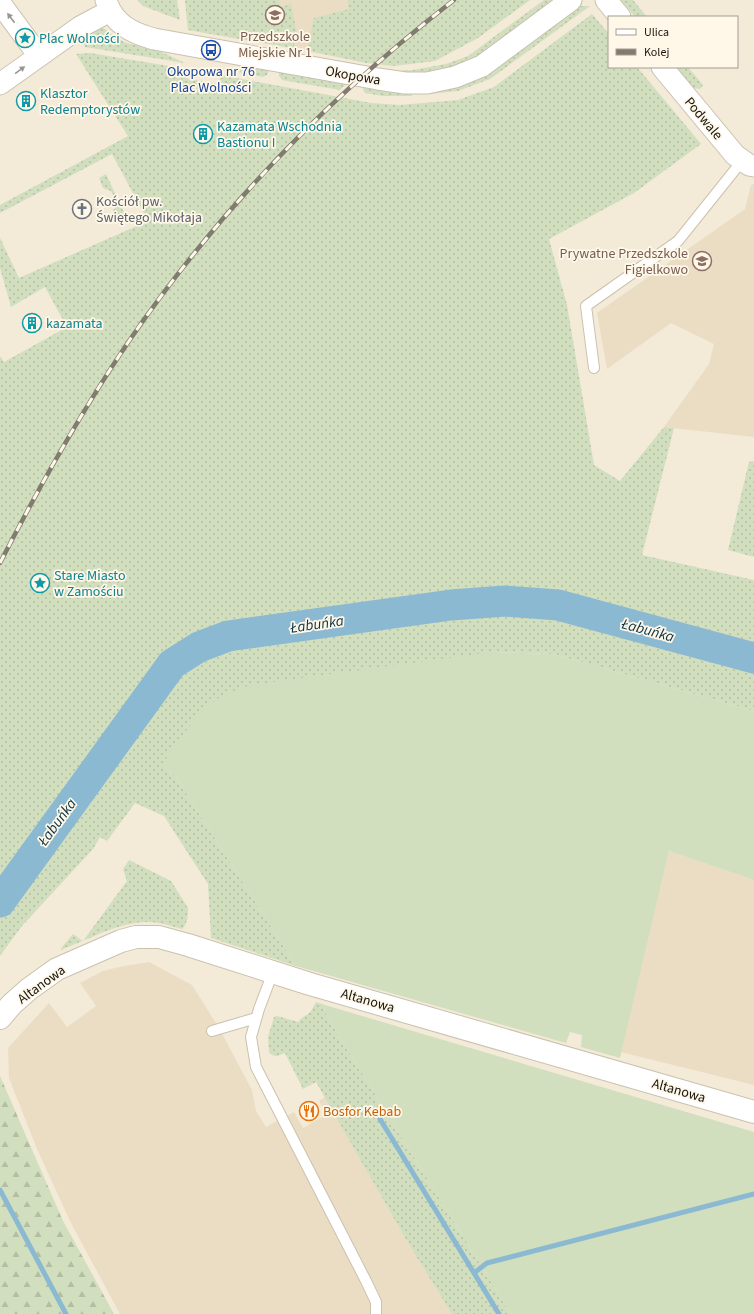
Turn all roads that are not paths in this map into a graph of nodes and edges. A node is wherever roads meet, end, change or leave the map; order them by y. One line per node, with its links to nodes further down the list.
1 (571, 0): 4 (street, Okopowa)
2 (606, 0): 5 (street)
3 (0, 3): 6 (street, one-way to 3)
4 (108, 6): 6 (street)
5 (619, 16)
6 (39, 56): 8 (street, one-way to 6)
7 (663, 68): 9 (street, Podwale)
8 (0, 84)
9 (748, 164): 10 (lane)
10 (594, 368)
11 (273, 972): 12 (street, Altanowa); 13 (lane); 15 (street, Altanowa)
12 (0, 1018)
13 (256, 1018): 14 (lane); 16 (lane)
14 (212, 1030)
15 (754, 1112)
16 (376, 1314)

